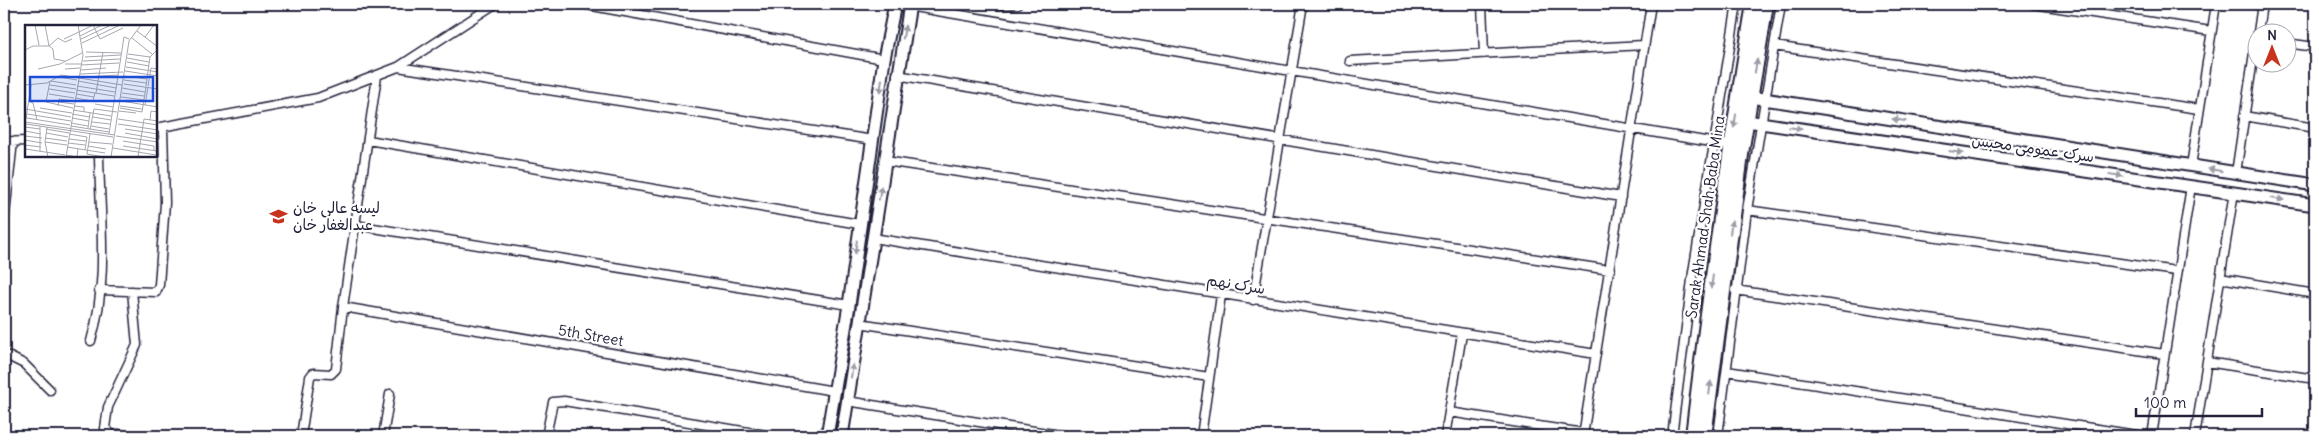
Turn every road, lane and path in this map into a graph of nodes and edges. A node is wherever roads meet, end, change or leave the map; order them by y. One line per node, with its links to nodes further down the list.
1 (495, 4): 26 (street)
2 (581, 4): 24 (street)
3 (896, 4): 15 (street); 24 (street)
4 (1018, 4): 16 (street)
5 (1303, 4): 28 (street)
6 (1482, 4): 23 (street)
7 (1652, 4): 20 (street)
8 (1738, 4): 46 (street)
9 (1754, 4): 47 (highway, Sarak Ahmad Shah Baba Mina, one-way to 47)
10 (1766, 4): 31 (highway, one-way to 10)
11 (1781, 4): 21 (street)
12 (2033, 4): 18 (street)
13 (2216, 4): 18 (street)
14 (2262, 4): 17 (street)
15 (910, 5): 28 (street); 29 (street, one-way to 15)
16 (998, 5)
17 (2259, 22)
18 (2211, 31): 33 (street)
19 (2296, 44): 22 (street)
20 (1644, 45): 23 (street); 39 (street)
21 (1774, 46): 32 (street); 33 (street)
22 (2315, 47)
23 (1484, 54): 25 (street)
24 (884, 59): 42 (street, one-way to 42)
25 (1350, 61)
26 (398, 67): 30 (street); 42 (street)
27 (2251, 72): 34 (street)
28 (1292, 73): 39 (street); 40 (street)
29 (897, 75): 40 (street); 50 (street)
30 (377, 76): 37 (street); 41 (street)
31 (1751, 97): 32 (street, سرک عمومی محبس); 35 (highway)
32 (1765, 100): 36 (street); 49 (street, سرک عمومی محبس, one-way to 32)
33 (2199, 109): 51 (street)
34 (2244, 116): 38 (street); 52 (street)
35 (1746, 121): 36 (street, سرک عمومی محبس); 47 (highway)
36 (1761, 123): 53 (street, سرک عمومی محبس, one-way to 53); 59 (street)
37 (160, 128): 70 (street)
38 (2315, 128)
39 (1632, 129): 46 (street); 57 (street)
40 (1282, 139): 57 (street); 60 (street)
41 (368, 140): 62 (street); 63 (street)
42 (873, 140): 62 (street)
43 (25, 141): 45 (street)
44 (4, 142): 45 (street)
45 (13, 142): 61 (street)
46 (1715, 143): 47 (street); 103 (street)
47 (1737, 147): 104 (highway, Sarak Ahmad Shah Baba Mina, one-way to 104); 105 (highway, one-way to 47)
48 (98, 158): 68 (street)
49 (2159, 160): 51 (street, سرک عمومی محبس); 53 (street)
50 (885, 161): 60 (street); 64 (street, one-way to 50)
51 (2191, 166): 52 (street, سرک عمومی محبس, one-way to 51)
52 (2236, 173): 54 (street, سرک عمومی محبس)
53 (2156, 181): 55 (street, سرک عمومی محبس)
54 (2315, 185)
55 (2190, 186): 56 (street, سرک عمومی محبس); 66 (street)
56 (2234, 192): 58 (street, سرک عمومی محبس, one-way to 58); 67 (street)
57 (1621, 197): 65 (street)
58 (2315, 205)
59 (1747, 210): 66 (street); 69 (street)
60 (1268, 220): 65 (street); 73 (street)
61 (4, 224)
62 (859, 224): 74 (street, one-way to 74)
63 (355, 225): 74 (street); 75 (street)
64 (872, 238): 72 (street, سرک نهم); 76 (street)
65 (1610, 270): 80 (street)
66 (2176, 272): 81 (street)
67 (2220, 278): 71 (street); 82 (street)
68 (99, 290): 70 (street); 78 (street)
69 (1735, 290): 81 (street); 83 (street)
70 (132, 291): 91 (street)
71 (2315, 294)
72 (1221, 295): 73 (street, سرک نهم); 84 (street)
73 (1253, 300): 77 (street, سرک نهم)
74 (849, 305): 87 (street)
75 (343, 307): 87 (street, 5th Street); 94 (street)
76 (859, 323): 84 (street); 89 (street, one-way to 76)
77 (1462, 334): 80 (street, سرک نهم); 90 (street)
78 (91, 342)
79 (4, 354): 86 (street)
80 (1596, 354): 92 (street)
81 (2164, 354): 108 (street)
82 (2207, 362): 85 (street); 109 (street)
83 (1727, 371): 106 (street); 107 (street)
84 (1209, 376): 101 (street)
85 (2315, 379)
86 (50, 390)
87 (834, 391): 98 (street)
88 (390, 394): 95 (street)
89 (847, 400): 99 (street); 100 (street)
90 (1449, 412): 92 (street); 102 (street)
91 (113, 435): 93 (street)
92 (1583, 435)
93 (130, 436)
94 (301, 436)
95 (383, 436)
96 (546, 436): 97 (street)
97 (772, 436)
98 (827, 436)
99 (842, 436)
100 (1066, 436)
101 (1201, 436)
102 (1445, 436)
103 (1672, 436)
104 (1693, 436)
105 (1704, 436)
106 (1718, 436)
107 (2143, 436)
108 (2152, 436)
109 (2195, 436)

